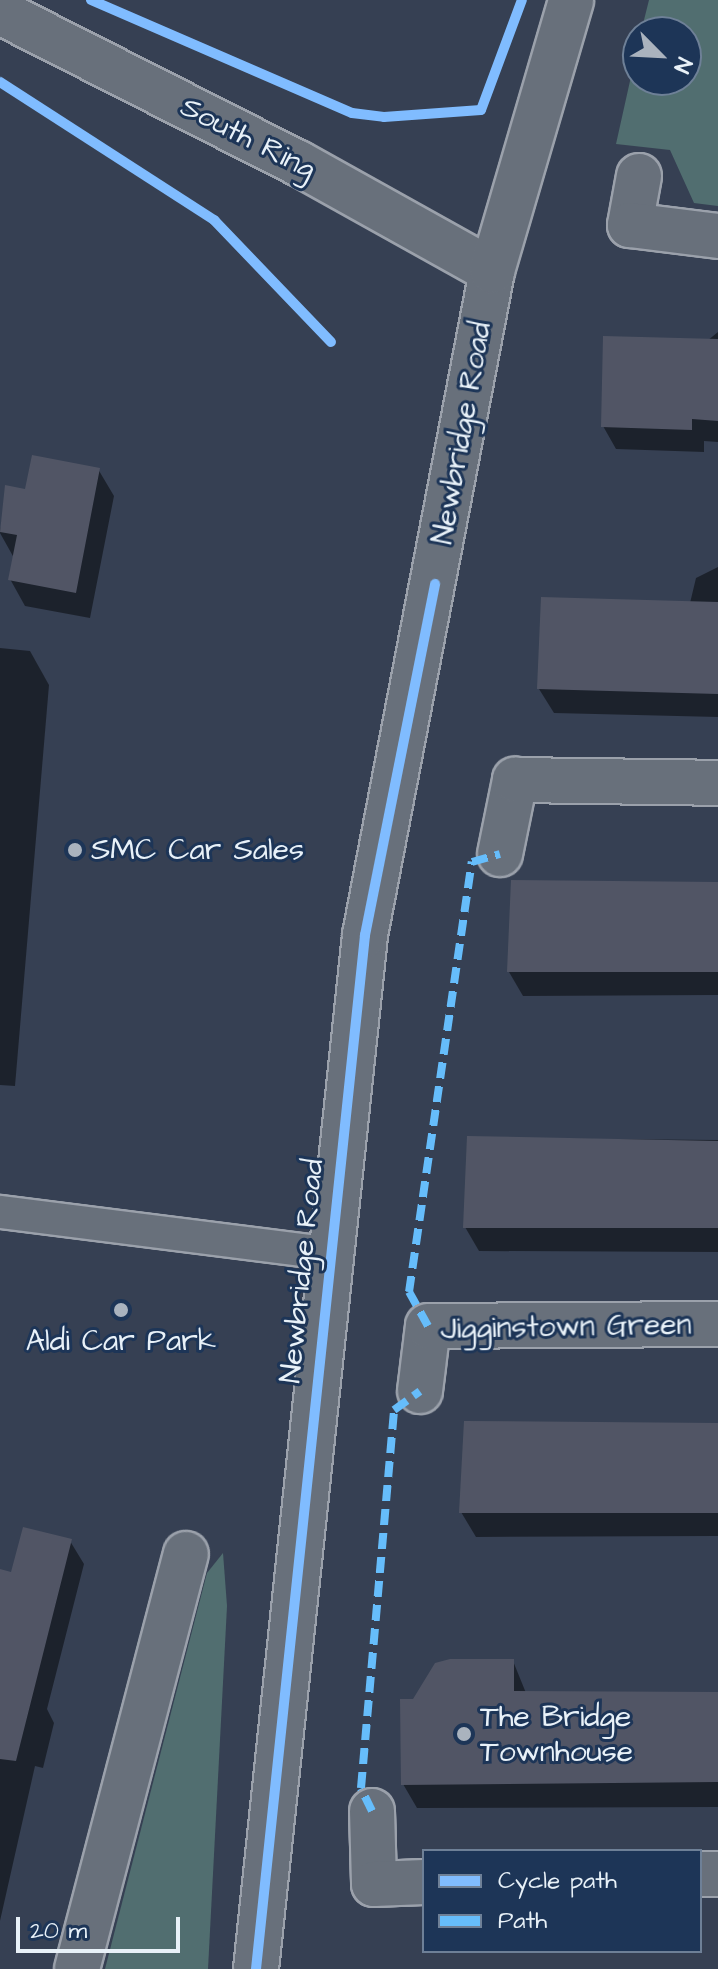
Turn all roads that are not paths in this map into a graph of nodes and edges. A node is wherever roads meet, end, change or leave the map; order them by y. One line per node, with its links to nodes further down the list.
1 (571, 0): 5 (main road, Newbridge Road)
2 (0, 12): 5 (main road, South Ring)
3 (639, 176): 4 (main road)
4 (718, 236)
5 (492, 271): 9 (main road, Newbridge Road)
6 (718, 783): 7 (main road)
7 (500, 854)
8 (0, 1212): 9 (lane)
9 (326, 1253): 16 (main road, Newbridge Road)
10 (718, 1324): 11 (main road, Jigginstown Green)
11 (420, 1391)
12 (186, 1554): 15 (main road)
13 (372, 1811): 14 (main road)
14 (422, 1882)
15 (77, 1969)
16 (256, 1969)

